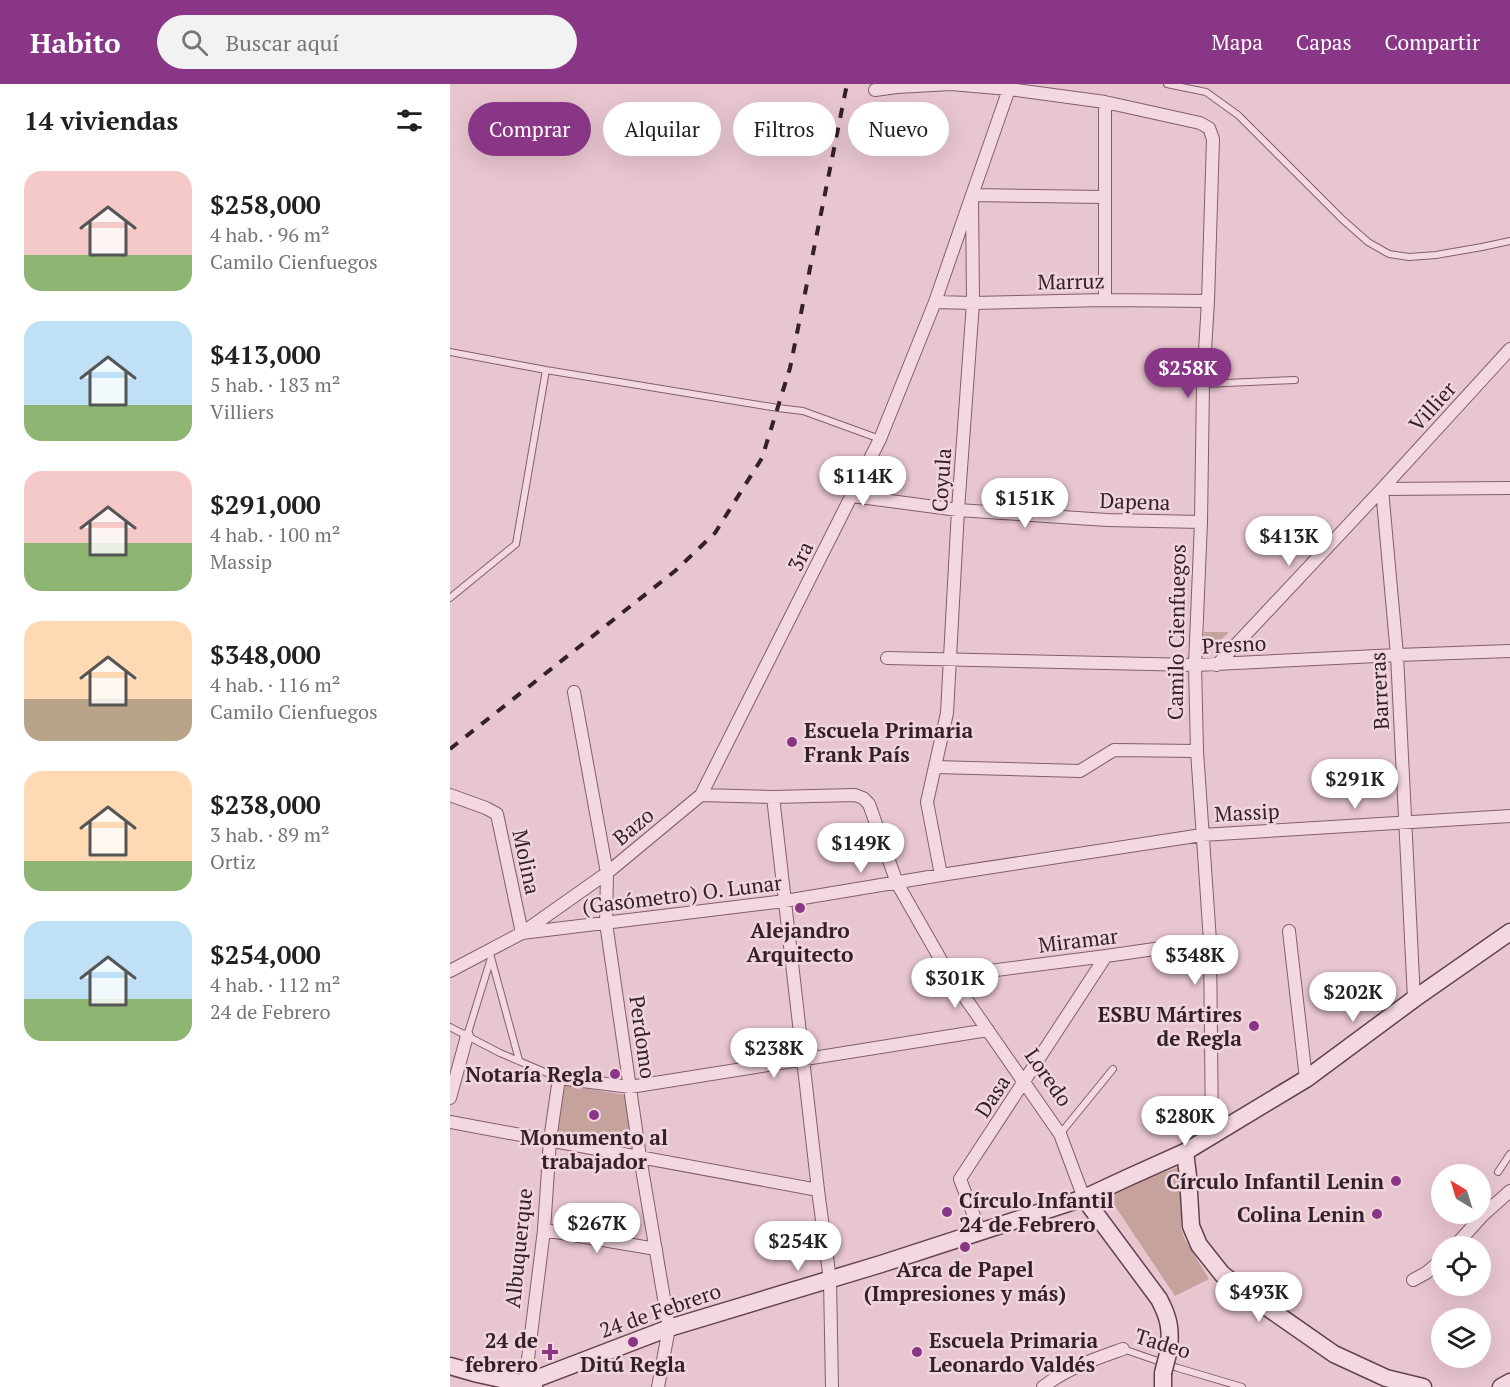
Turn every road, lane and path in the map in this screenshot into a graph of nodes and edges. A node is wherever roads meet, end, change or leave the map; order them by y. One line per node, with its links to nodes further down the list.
1 (1167, 84): 5 (lane)
2 (1207, 84): 5 (lane)
3 (1009, 89): 4 (street); 6 (street); 7 (street, Coyula)
4 (875, 90)
5 (1206, 92): 9 (lane)
6 (1105, 102): 8 (street); 11 (street, Camilo Cienfuegos)
7 (972, 195): 8 (street); 12 (street, 3ra); 13 (street, Coyula)
8 (1104, 197): 10 (street)
9 (1510, 240)
10 (1105, 300): 11 (street, Marruz); 13 (street, Marruz)
11 (1208, 301): 18 (street, Camilo Cienfuegos)
12 (935, 302): 13 (street, Marruz); 19 (street, 3ra)
13 (973, 303): 23 (street, Coyula)
14 (1510, 349): 21 (street, Villier)
15 (450, 352): 16 (lane)
16 (546, 370): 19 (lane); 25 (lane)
17 (1295, 380): 18 (lane)
18 (1203, 384): 24 (street, Camilo Cienfuegos)
19 (880, 439): 22 (street, 3ra)
20 (1510, 488): 21 (street)
21 (1382, 489): 27 (street, Barreras); 31 (street, Villier)
22 (852, 496): 23 (street, Dapena); 36 (street, 3ra)
23 (958, 510): 24 (street, Dapena); 29 (street, Coyula)
24 (1201, 522): 30 (street, Camilo Cienfuegos)
25 (450, 598)
26 (1510, 651): 27 (street, Presno)
27 (1396, 654): 31 (street, Presno); 39 (street, Barreras)
28 (887, 658): 29 (street, Presno)
29 (951, 660): 30 (street, Presno); 34 (street, Coyula)
30 (1195, 665): 31 (street, Presno); 33 (street, Camilo Cienfuegos)
31 (1217, 665)
32 (574, 692): 41 (street, Perdomo)
33 (1197, 751): 34 (street); 40 (street, Camilo Cienfuegos)
34 (935, 767): 42 (street, Coyula)
35 (450, 795): 48 (street, Molina)
36 (701, 795): 37 (street); 41 (street, Bazo)
37 (773, 797): 43 (street, Loredo); 44 (street)
38 (1510, 816): 39 (street, Massip)
39 (1405, 822): 40 (street, Massip); 54 (street, Barreras)
40 (1202, 835): 42 (street, (Gasómetro) O. Lunar); 49 (street, Camilo Cienfuegos)
41 (607, 873): 45 (street, Perdomo); 48 (street, Bazo)
42 (941, 875): 43 (street, (Gasómetro) O. Lunar)
43 (897, 883): 44 (street, (Gasómetro) O. Lunar); 53 (street, Loredo)
44 (785, 901): 45 (street, (Gasómetro) O. Lunar); 58 (street)
45 (606, 923): 48 (street, (Gasómetro) O. Lunar); 64 (street, Perdomo)
46 (1289, 931): 62 (street)
47 (1510, 932): 54 (main road, 24 de Febrero)
48 (522, 933): 50 (street, Bazo)
49 (1210, 941): 51 (street, Miramar); 68 (street, Camilo Cienfuegos)
50 (490, 954): 52 (street, Bazo); 57 (lane); 59 (lane)
51 (1106, 956): 53 (street, Miramar); 63 (street, Dasa)
52 (450, 971)
53 (950, 975): 56 (street, Loredo)
54 (1414, 999): 62 (main road, 24 de Febrero)
55 (450, 1027): 57 (lane)
56 (988, 1030): 58 (street); 63 (street, Loredo)
57 (467, 1036): 59 (lane); 65 (street)
58 (803, 1059): 64 (street); 75 (street)
59 (519, 1060): 61 (lane)
60 (1113, 1069): 67 (lane)
61 (558, 1078): 64 (street); 69 (street, Albuquerque)
62 (1306, 1079): 68 (main road, 24 de Febrero)
63 (1024, 1082): 67 (street, Loredo); 79 (street, Dasa)
64 (630, 1087): 72 (street, Perdomo)
65 (450, 1098)
66 (450, 1122): 69 (street)
67 (1060, 1134): 77 (street, Loredo)
68 (1212, 1137): 70 (main road, 24 de Febrero); 74 (main road)
69 (550, 1140): 72 (street); 78 (street, Albuquerque)
70 (1185, 1152): 74 (main road); 77 (main road, 24 de Febrero)
71 (1510, 1154): 73 (lane)
72 (640, 1157): 75 (street); 81 (street, Perdomo)
73 (1498, 1172)
74 (1188, 1176): 95 (main road)
75 (818, 1190): 83 (street)
76 (1510, 1191): 80 (street)
77 (1084, 1198): 79 (main road, 24 de Febrero); 88 (main road, Loredo, bridge)
78 (544, 1230): 81 (street); 90 (street, Albuquerque)
79 (980, 1232): 83 (main road, 24 de Febrero)
80 (1464, 1236)
81 (656, 1249): 85 (street, Perdomo)
82 (1431, 1269): 84 (street)
83 (830, 1280): 85 (main road, 24 de Febrero); 92 (street)
84 (1413, 1280)
85 (669, 1328): 90 (main road, 24 de Febrero); 91 (street, Perdomo)
86 (1123, 1349): 93 (street, Tadeo); 94 (lane, Tadeo)
87 (450, 1366): 90 (main road)
88 (1163, 1380)
89 (1510, 1382): 96 (main road)
90 (528, 1386)
91 (657, 1387)
92 (832, 1387)
93 (1043, 1387)
94 (1242, 1387)
95 (1423, 1387)
96 (1501, 1387)

